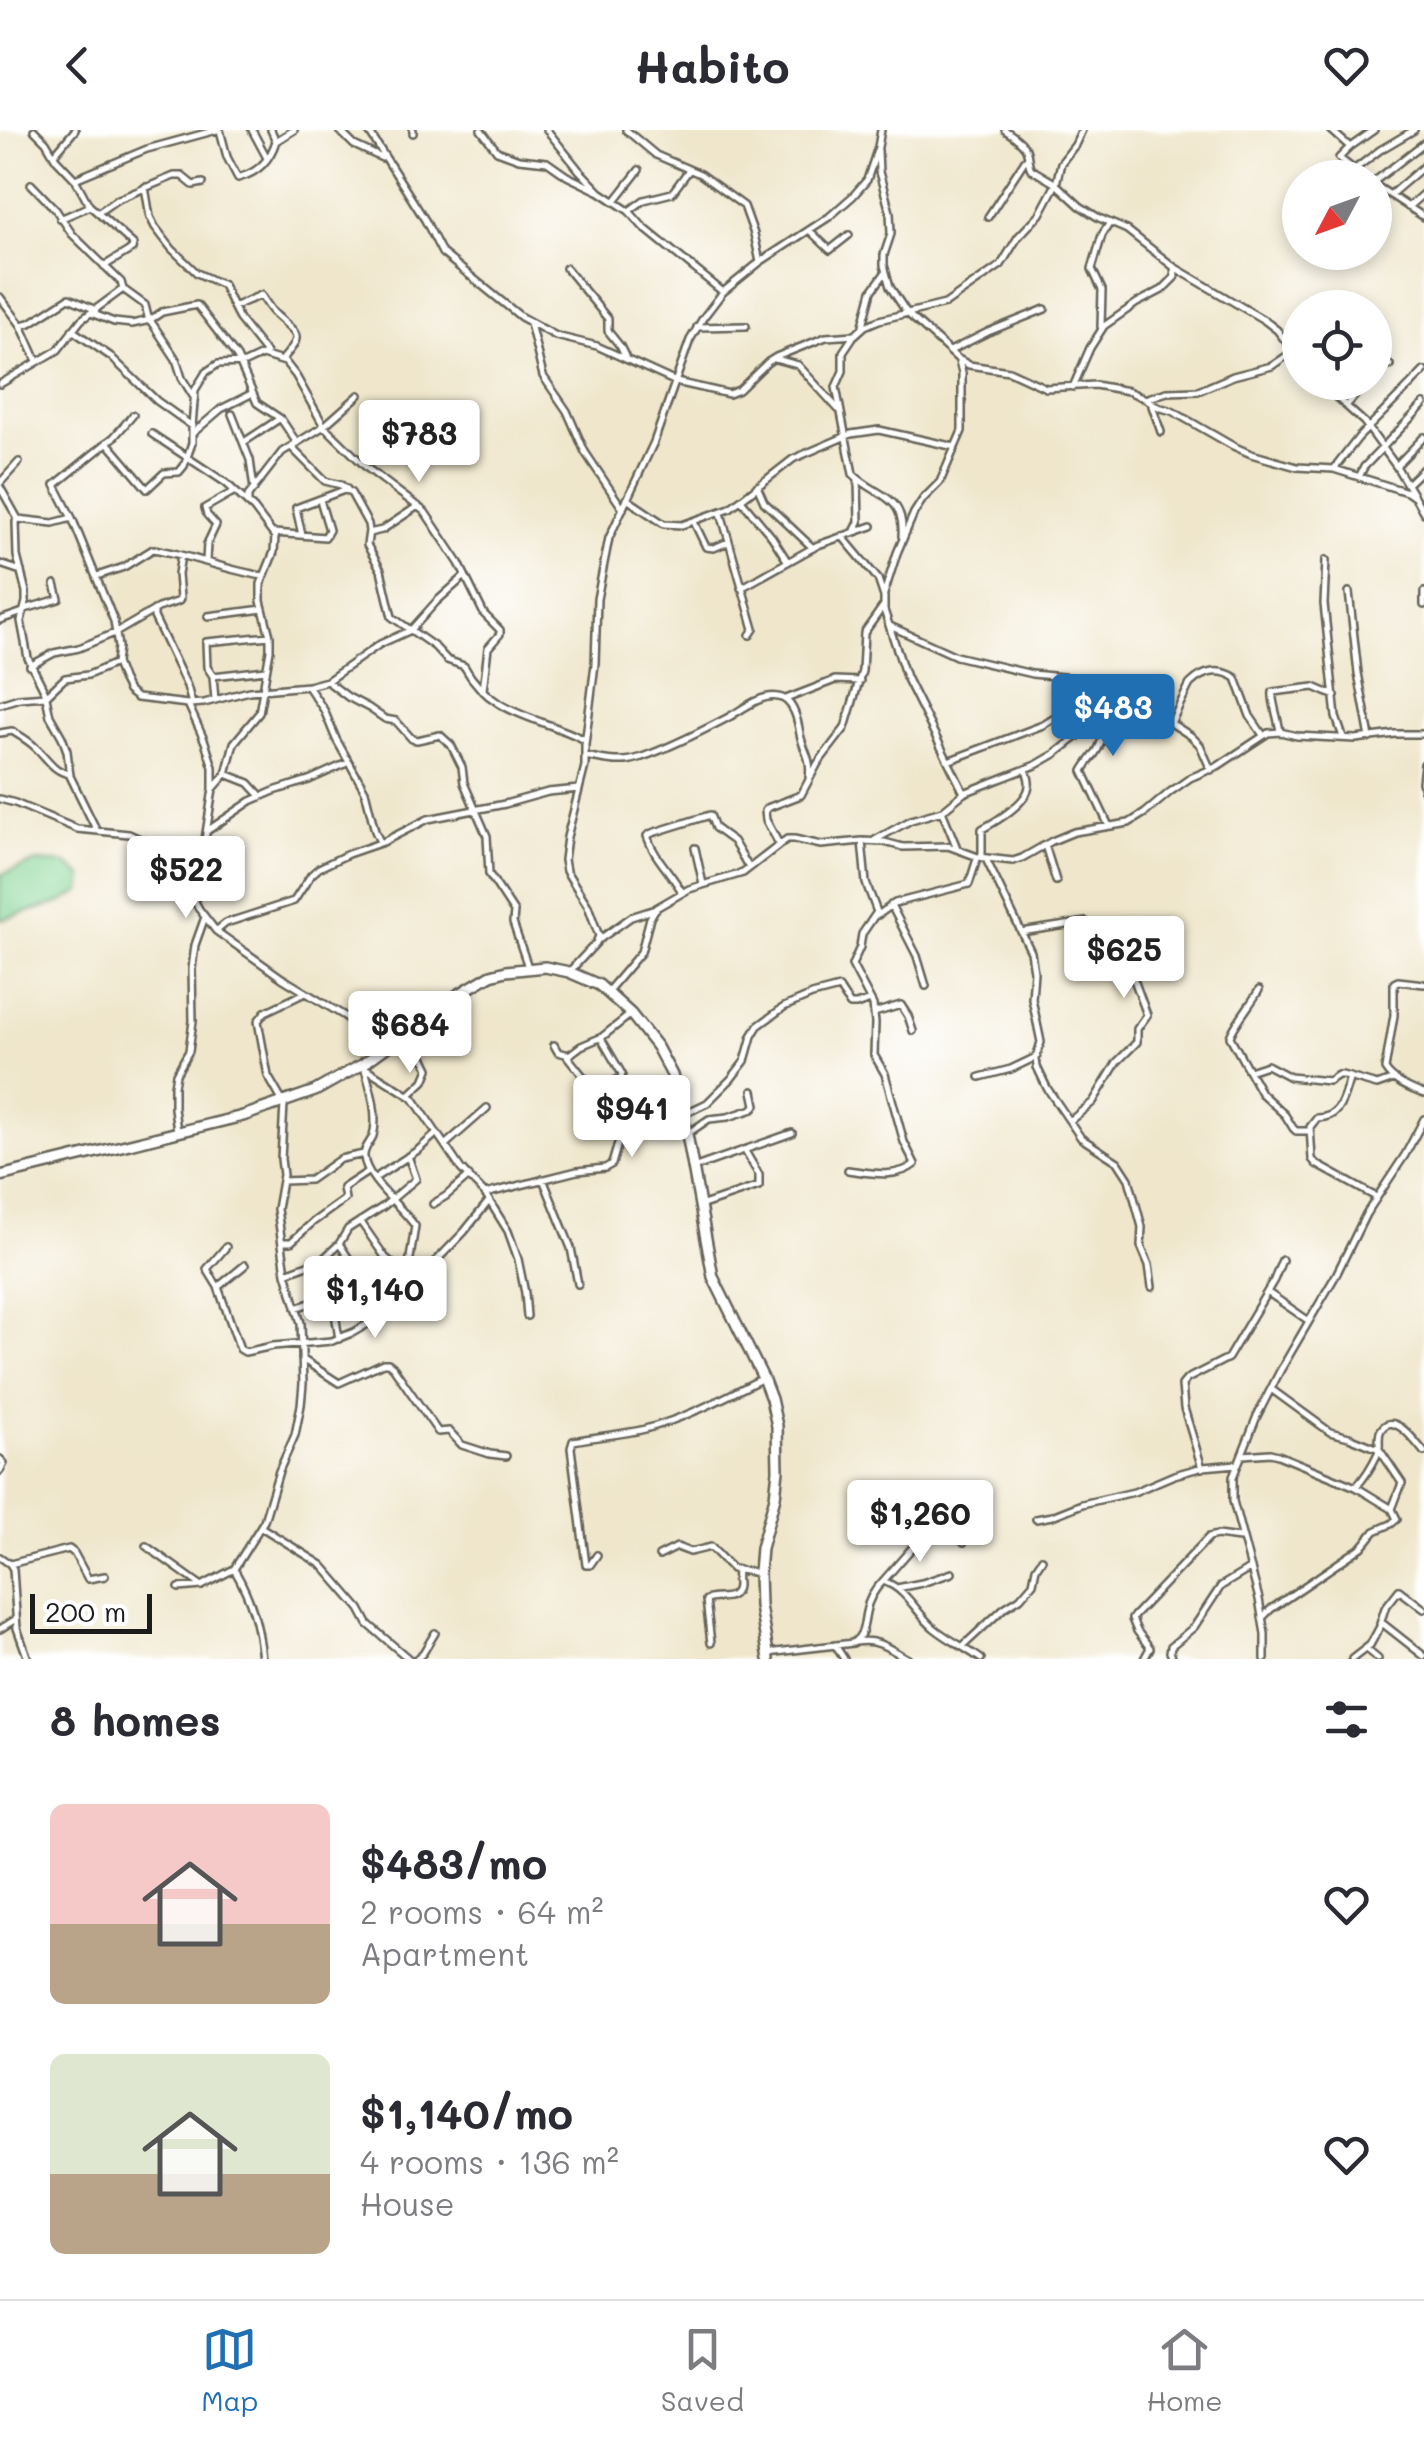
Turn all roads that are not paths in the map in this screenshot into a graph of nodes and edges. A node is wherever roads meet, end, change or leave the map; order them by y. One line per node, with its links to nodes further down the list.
1 (34, 130): 22 (street)
2 (75, 130): 22 (street)
3 (218, 130): 23 (street); 32 (street)
4 (252, 130): 23 (street)
5 (271, 130): 18 (street)
6 (294, 130): 18 (street)
7 (340, 130): 25 (street)
8 (368, 130): 25 (street)
9 (481, 130): 37 (street)
10 (547, 130): 37 (street)
11 (626, 130): 31 (street)
12 (881, 130): 20 (street)
13 (1005, 130): 24 (street)
14 (1082, 130): 35 (street)
15 (1331, 130): 21 (street)
16 (1374, 130): 21 (street)
17 (1414, 130): 27 (street)
18 (276, 141): 23 (street)
19 (1424, 143): 29 (street)
20 (878, 146): 50 (street); 56 (street)
21 (1350, 147): 26 (street)
22 (54, 155): 32 (street)
23 (267, 158)
24 (1027, 158): 35 (street); 46 (street)
25 (386, 160): 65 (street)
26 (1342, 160)
27 (1368, 160)
28 (1424, 166): 38 (street)
29 (1392, 169)
30 (638, 170): 41 (street)
31 (690, 170): 44 (street); 52 (street)
32 (74, 179): 42 (street)
33 (202, 183): 36 (street)
34 (30, 184): 48 (street)
35 (1056, 184): 49 (street); 63 (street)
36 (145, 187): 45 (street); 60 (street)
37 (600, 192): 41 (street)
38 (1392, 193)
39 (1424, 193): 43 (street)
40 (1392, 196): 43 (street)
41 (614, 202): 44 (street)
42 (88, 205): 45 (street); 48 (street)
43 (1408, 207): 47 (street)
44 (629, 211): 58 (street)
45 (99, 212): 53 (street)
46 (988, 217)
47 (1424, 217)
48 (60, 219): 53 (street)
49 (1110, 223): 54 (street); 71 (street)
50 (808, 230): 51 (street); 52 (street)
51 (849, 234)
52 (760, 262): 58 (street)
53 (104, 266): 57 (street)
54 (1174, 267): 71 (street); 73 (street)
55 (566, 268): 76 (street)
56 (885, 272): 63 (street); 69 (street)
57 (123, 289): 62 (street); 64 (street)
58 (722, 292): 68 (street)
59 (2, 302): 66 (street)
60 (234, 308): 75 (street); 79 (street)
61 (1044, 309): 74 (street)
62 (94, 312): 64 (street); 66 (street); 70 (street)
63 (907, 313): 69 (street); 74 (street)
64 (150, 320): 82 (street); 89 (street)
65 (530, 323): 76 (street); 131 (street)
66 (20, 325): 81 (street)
67 (746, 326): 68 (street)
68 (697, 327): 84 (street)
69 (862, 328): 72 (street)
70 (72, 330): 81 (street); 101 (street)
71 (1101, 330): 86 (street)
72 (855, 335): 77 (street); 95 (street)
73 (1282, 337)
74 (950, 351): 80 (street)
75 (268, 356): 79 (street); 82 (street)
76 (627, 359): 84 (street)
77 (773, 359): 84 (street); 95 (street)
78 (1282, 359): 90 (street)
79 (282, 360): 99 (street)
80 (958, 360): 86 (street); 109 (street)
81 (37, 362): 85 (street)
82 (239, 364): 87 (street); 89 (street)
83 (1424, 371): 100 (street)
84 (676, 382): 125 (street)
85 (0, 384)
86 (1073, 387): 90 (street)
87 (251, 394): 98 (street); 101 (street)
88 (359, 396): 99 (street)
89 (194, 399): 101 (street)
90 (1146, 399): 102 (street); 115 (street)
91 (1340, 400): 94 (street)
92 (1351, 400): 94 (street)
93 (1424, 404): 110 (street)
94 (1346, 406): 100 (street)
95 (840, 412): 104 (street)
96 (232, 414): 107 (street)
97 (133, 415): 106 (street)
98 (280, 418): 107 (street); 108 (street)
99 (324, 426): 108 (street); 130 (street)
100 (1369, 428): 110 (street); 115 (street)
101 (192, 430): 111 (street)
102 (1161, 432)
103 (152, 434): 111 (street)
104 (844, 436): 109 (street); 117 (street); 120 (street)
105 (1424, 437): 113 (street)
106 (108, 442): 111 (street); 134 (street)
107 (244, 442): 121 (street)
108 (294, 445): 121 (street); 122 (street)
109 (955, 447): 143 (street)
110 (1382, 448): 113 (street); 116 (street)
111 (188, 457): 123 (street)
112 (20, 462): 119 (street)
113 (1396, 466): 118 (street)
114 (1424, 468): 118 (street)
115 (1334, 469): 116 (street)
116 (1359, 478): 128 (street)
117 (858, 480): 138 (street); 143 (street)
118 (1407, 484): 128 (street)
119 (0, 485): 135 (street)
120 (757, 486): 127 (street); 145 (street)
121 (254, 489): 129 (street)
122 (347, 489): 126 (street); 140 (street)
123 (234, 491): 129 (street); 148 (street)
124 (1424, 498): 128 (street)
125 (627, 499): 131 (street); 136 (street)
126 (320, 500): 141 (street); 141 (street)
127 (742, 501): 132 (street); 149 (street)
128 (1416, 501): 133 (street)
129 (248, 504): 139 (street)
130 (418, 506): 140 (street); 154 (street)
131 (622, 509): 196 (street)
132 (721, 512): 136 (street); 144 (street)
133 (1424, 513)
134 (72, 518): 135 (street); 152 (street)
135 (18, 520): 151 (street)
136 (694, 522): 144 (street)
137 (872, 526): 138 (street)
138 (853, 532): 142 (street)
139 (274, 533): 141 (street); 153 (street)
140 (369, 533): 167 (street)
141 (302, 534)
142 (842, 536): 145 (street); 159 (street)
143 (902, 541): 159 (street)
144 (728, 542): 156 (street)
145 (813, 548): 149 (street)
146 (181, 556): 148 (street); 152 (street); 162 (street)
147 (1326, 560): 182 (street)
148 (206, 561): 153 (street)
149 (788, 562): 156 (street)
150 (2, 567): 151 (street)
151 (22, 572): 163 (street)
152 (96, 576): 168 (street)
153 (263, 576): 161 (street)
154 (466, 576): 167 (street); 180 (street)
155 (56, 584): 163 (street)
156 (741, 588): 169 (street)
157 (1350, 592): 195 (street)
158 (1424, 592): 160 (street)
159 (884, 601): 166 (street); 176 (street)
160 (1424, 605)
161 (263, 609): 164 (street); 170 (street)
162 (154, 610): 168 (street); 186 (street)
163 (23, 611): 165 (street); 172 (street)
164 (208, 616)
165 (1, 617)
166 (890, 626): 178 (street); 198 (street)
167 (411, 630): 175 (street); 180 (street)
168 (117, 632): 171 (street); 172 (street)
169 (750, 635)
170 (270, 636): 173 (street); 174 (street)
171 (116, 662): 181 (street); 186 (street)
172 (30, 666): 181 (street)
173 (267, 670): 174 (street); 179 (street)
174 (214, 676): 184 (street)
175 (327, 681): 177 (street); 213 (street)
176 (860, 681): 183 (street); 206 (street)
177 (308, 686): 179 (street); 199 (street)
178 (1105, 686): 188 (street); 189 (street)
179 (264, 689): 184 (street); 204 (street)
180 (482, 690): 196 (street)
181 (46, 696): 185 (street); 203 (street)
182 (1335, 696): 190 (street); 194 (street)
183 (785, 699): 197 (street); 206 (street)
184 (215, 700): 186 (street)
185 (0, 704)
186 (190, 704): 208 (street)
187 (1075, 706): 198 (street)
188 (1100, 719): 201 (street); 215 (street)
189 (1172, 721): 193 (street); 202 (street)
190 (1280, 732): 193 (street); 194 (street)
191 (0, 734): 203 (street)
192 (1424, 734): 195 (street)
193 (1264, 735): 202 (street)
194 (1343, 737): 195 (street)
195 (1370, 739)
196 (585, 740): 197 (street)
197 (585, 756): 207 (street)
198 (948, 761): 210 (street)
199 (348, 763): 211 (street); 220 (street)
200 (1424, 764): 205 (street)
201 (1026, 769): 210 (street); 225 (street)
202 (1212, 770): 215 (street)
203 (70, 774): 216 (street)
204 (226, 774): 208 (street); 211 (street)
205 (1423, 774): 209 (street)
206 (809, 778): 221 (street)
207 (580, 789): 213 (street); 237 (street)
208 (213, 790): 217 (street)
209 (1424, 791)
210 (964, 793): 214 (street)
211 (262, 796): 217 (street)
212 (0, 798): 216 (street)
213 (475, 810): 220 (street); 238 (street)
214 (942, 811): 219 (street); 224 (street)
215 (1110, 826): 222 (street)
216 (97, 831): 226 (street)
217 (207, 831): 226 (street)
218 (862, 841): 219 (street); 221 (street); 233 (street)
219 (872, 841): 224 (street)
220 (380, 842): 235 (street)
221 (779, 844): 227 (street)
222 (1045, 845): 225 (street); 228 (street)
223 (695, 848): 229 (street)
224 (957, 848): 225 (street)
225 (982, 858): 231 (street); 236 (street)
226 (175, 863): 234 (street)
227 (749, 868): 229 (street); 230 (street)
228 (1056, 881)
229 (703, 884): 230 (street)
230 (682, 893): 232 (street)
231 (891, 905): 233 (street); 241 (street)
232 (656, 908): 237 (street); 243 (street)
233 (876, 916): 245 (street)
234 (205, 917): 235 (street); 269 (street)
235 (216, 931): 244 (street)
236 (1021, 932): 254 (street); 268 (street)
237 (598, 940): 239 (street)
238 (528, 968): 239 (main road); 248 (main road)
239 (569, 972): 243 (main road)
240 (1424, 984): 259 (street)
241 (926, 986)
242 (1259, 990): 256 (street)
243 (608, 991): 247 (main road)
244 (305, 993): 252 (street); 264 (street)
245 (870, 1000): 246 (street); 266 (street)
246 (874, 1013): 249 (street); 279 (street)
247 (632, 1014): 250 (street); 266 (main road)
248 (410, 1028): 252 (main road); 263 (street)
249 (913, 1031)
250 (602, 1037): 253 (street); 284 (street)
251 (554, 1046): 253 (street)
252 (376, 1054): 255 (main road)
253 (567, 1056): 260 (street)
254 (1037, 1056): 257 (street); 268 (street)
255 (364, 1066): 263 (street); 264 (main road); 276 (street)
256 (1249, 1071): 258 (street); 270 (street)
257 (980, 1076)
258 (1350, 1077): 259 (street); 270 (street)
259 (1394, 1079): 262 (street)
260 (587, 1080)
261 (753, 1092): 273 (street)
262 (1424, 1094)
263 (410, 1095): 272 (street)
264 (284, 1104): 269 (main road); 285 (street)
265 (487, 1108): 274 (street)
266 (682, 1115): 273 (main road)
267 (1424, 1118): 287 (street)
268 (1071, 1120): 304 (street)
269 (177, 1131): 281 (main road)
270 (1310, 1131): 287 (street)
271 (792, 1133): 275 (street)
272 (436, 1134): 274 (street); 277 (street)
273 (687, 1134): 278 (main road)
274 (445, 1146): 282 (street)
275 (745, 1151): 278 (street); 291 (street)
276 (364, 1154): 280 (street); 285 (street)
277 (408, 1156): 283 (street); 288 (street)
278 (692, 1168): 291 (main road)
279 (848, 1170)
280 (369, 1171): 283 (street); 293 (street)
281 (0, 1176)
282 (469, 1176): 286 (street); 290 (street)
283 (375, 1178): 288 (street)
284 (543, 1179): 286 (street); 302 (street)
285 (282, 1182): 293 (street)
286 (485, 1194): 289 (street)
287 (1376, 1197): 309 (street)
288 (392, 1200): 292 (street); 300 (street)
289 (489, 1201): 301 (street); 308 (street)
290 (433, 1204)
291 (699, 1206): 313 (main road)
292 (360, 1221): 294 (street); 300 (street)
293 (282, 1242): 299 (street)
294 (339, 1244): 296 (street); 306 (street)
295 (226, 1247): 303 (street)
296 (322, 1259): 299 (street); 306 (street)
297 (1282, 1260): 305 (street)
298 (245, 1265): 303 (street)
299 (286, 1273): 307 (street)
300 (404, 1274): 310 (street)
301 (417, 1281)
302 (578, 1284)
303 (218, 1286): 311 (street)
304 (1152, 1287)
305 (1267, 1292): 309 (street); 321 (street)
306 (332, 1294): 307 (street); 310 (street)
307 (296, 1308): 311 (street)
308 (527, 1316)
309 (1309, 1321): 314 (street)
310 (340, 1339): 311 (street)
311 (301, 1343): 312 (street)
312 (302, 1359): 318 (street); 326 (street)
313 (764, 1378): 330 (street); 338 (main road)
314 (1271, 1389): 315 (street); 317 (street)
315 (1380, 1449): 316 (street); 323 (street); 324 (street)
316 (1424, 1452)
317 (1242, 1455): 320 (street); 323 (street)
318 (506, 1456)
319 (0, 1459): 322 (street)
320 (1237, 1464): 321 (street); 327 (street)
321 (1202, 1468): 325 (street)
322 (0, 1472)
323 (1356, 1487): 324 (street)
324 (1392, 1509): 346 (street)
325 (1036, 1520)
326 (261, 1527): 335 (street); 362 (street)
327 (1242, 1539): 336 (street); 364 (street)
328 (964, 1542): 341 (street)
329 (146, 1546): 342 (street)
330 (597, 1554)
331 (659, 1556): 337 (street)
332 (0, 1557): 334 (street)
333 (1042, 1559): 354 (street)
334 (10, 1564): 340 (street); 347 (street)
335 (234, 1568): 342 (street); 361 (street)
336 (1251, 1568): 346 (street); 365 (street)
337 (737, 1570): 338 (street); 351 (street)
338 (759, 1573): 356 (main road)
339 (952, 1573): 344 (street)
340 (105, 1576)
341 (883, 1581): 344 (street); 352 (street)
342 (202, 1586): 343 (street)
343 (179, 1588)
344 (896, 1588): 354 (street)
345 (1424, 1609): 348 (street)
346 (1262, 1618): 366 (street)
347 (16, 1620): 349 (street); 360 (street)
348 (1380, 1624): 355 (street); 357 (street)
349 (0, 1629)
350 (435, 1633): 362 (street)
351 (711, 1643)
352 (853, 1643): 353 (street); 358 (street)
353 (835, 1644): 356 (street); 363 (street)
354 (964, 1646): 359 (street)
355 (1366, 1649): 367 (street); 368 (street)
356 (768, 1656)
357 (1424, 1656)
358 (904, 1658)
359 (979, 1658)
360 (28, 1659)
361 (262, 1659)
362 (412, 1659)
363 (844, 1659)
364 (1144, 1659)
365 (1173, 1659)
366 (1265, 1659)
367 (1352, 1659)
368 (1378, 1659)

